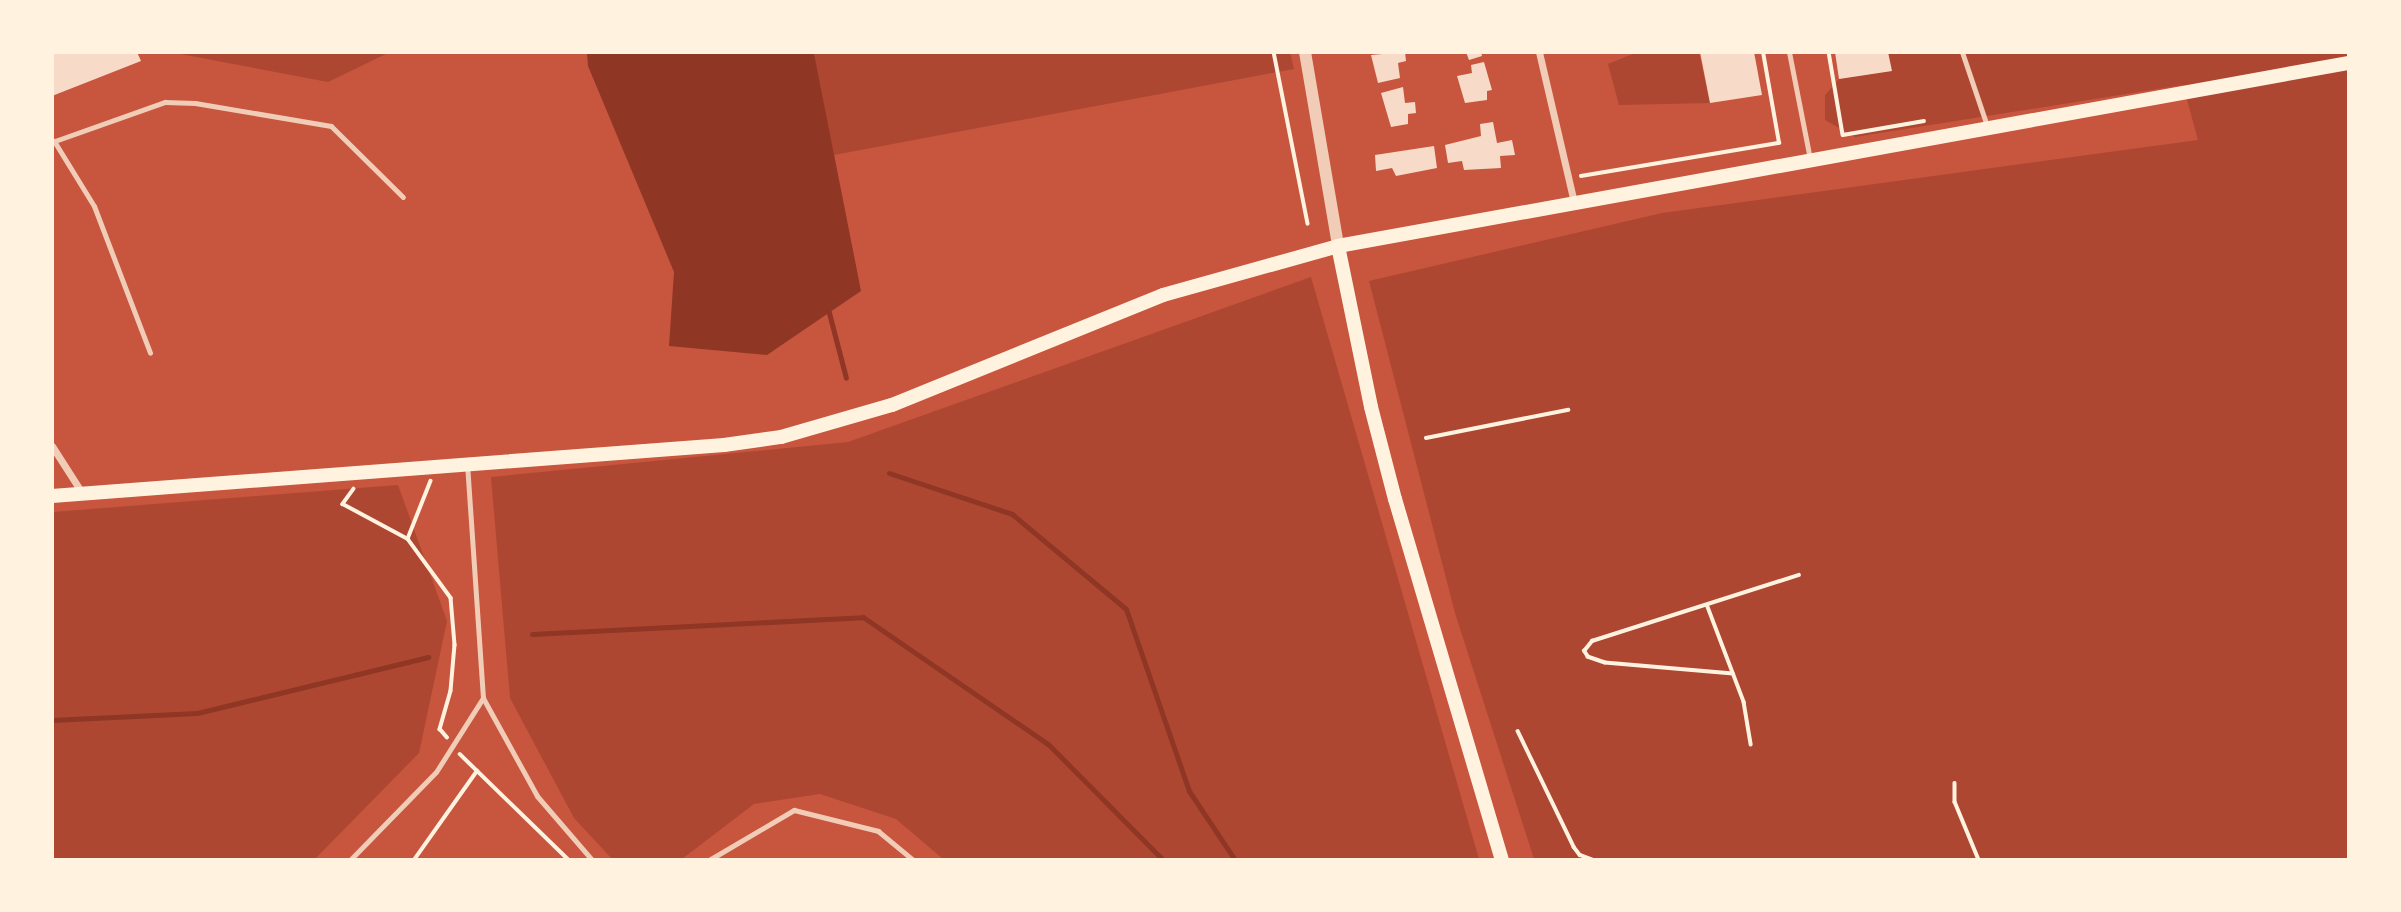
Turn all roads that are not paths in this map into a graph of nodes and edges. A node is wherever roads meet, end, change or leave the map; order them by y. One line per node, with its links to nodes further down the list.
1 (1305, 52): 11 (street)
2 (1539, 52): 10 (street)
3 (1789, 52): 8 (lane)
4 (1962, 52): 6 (lane)
5 (2348, 63): 6 (main road)
6 (1989, 129): 8 (main road)
7 (53, 141): 9 (lane); 12 (lane)
8 (1810, 162): 10 (main road)
9 (402, 197)
10 (1574, 202): 11 (main road)
11 (1338, 246): 14 (main road); 22 (main road)
12 (150, 353)
13 (52, 446): 15 (street)
14 (467, 464): 15 (main road); 17 (lane)
15 (83, 494): 16 (main road)
16 (52, 496)
17 (483, 698): 18 (lane); 19 (lane)
18 (350, 859)
19 (592, 859)
20 (709, 859): 21 (lane)
21 (913, 859)
22 (1502, 859)

